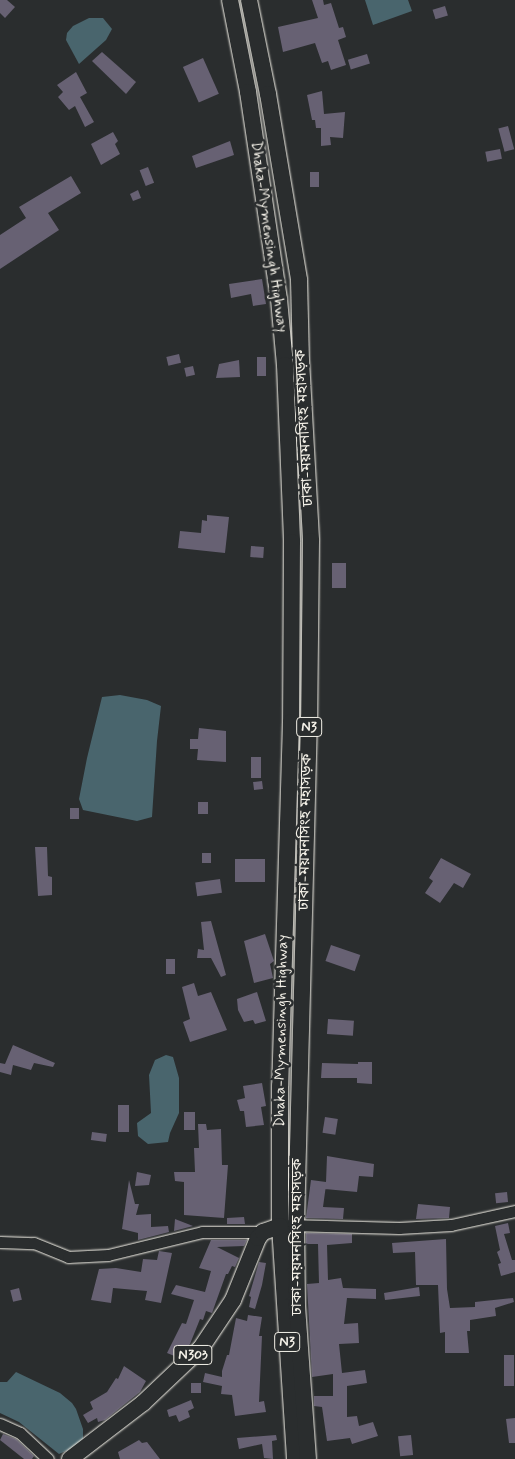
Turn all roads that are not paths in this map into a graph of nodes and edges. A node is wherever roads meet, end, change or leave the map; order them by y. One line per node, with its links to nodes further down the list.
1 (230, 0): 5 (highway, Dhaka-Mymensingh Highway / N3)
2 (249, 0): 4 (highway, ঢাকা-ময়মনসিংহ মহাসড়ক / N3)
3 (515, 1211): 4 (street)
4 (296, 1224): 5 (street); 12 (highway, ঢাকা-ময়মনসিংহ মহাসড়ক / N3)
5 (280, 1226): 6 (highway); 11 (highway, ঢাকা-ময়মনসিংহ মহাসড়ক / N3)
6 (263, 1232): 7 (street); 10 (highway, N303)
7 (0, 1242)
8 (0, 1424): 9 (street)
9 (48, 1459)
10 (70, 1459)
11 (295, 1459)
12 (308, 1459)

